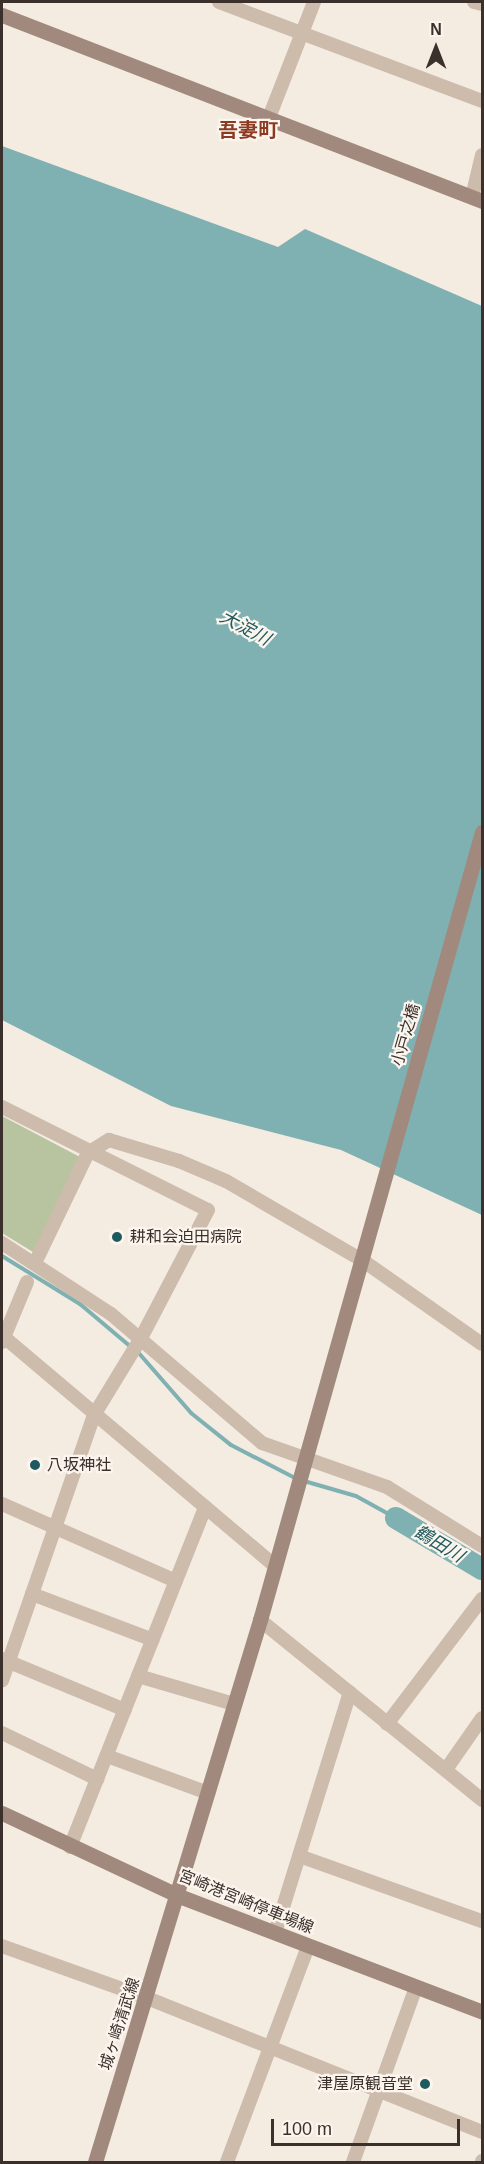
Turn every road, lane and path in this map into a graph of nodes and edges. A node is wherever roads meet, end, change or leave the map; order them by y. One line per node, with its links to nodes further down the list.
1 (219, 2): 6 (street)
2 (314, 2): 6 (street)
3 (474, 2): 4 (street)
4 (483, 4)
5 (2, 15): 8 (street)
6 (302, 33): 7 (street); 8 (street)
7 (483, 101)
8 (270, 115): 10 (street)
9 (483, 155): 10 (street)
10 (477, 199)
11 (483, 832): 15 (street, 小戸之橋)
12 (2, 1107): 13 (street)
13 (88, 1153): 15 (street); 16 (street); 18 (street)
14 (2, 1244): 16 (street)
15 (363, 1254): 20 (street); 22 (street, 小戸之橋)
16 (35, 1263): 18 (street)
17 (27, 1282): 19 (street)
18 (141, 1338): 21 (street); 22 (street)
19 (3, 1339): 21 (street)
20 (483, 1344)
21 (94, 1415): 24 (street); 25 (street)
22 (305, 1461): 26 (street); 27 (street, 小戸之橋)
23 (2, 1504): 25 (street)
24 (205, 1507): 27 (street); 28 (street)
25 (54, 1527): 28 (street); 29 (street)
26 (483, 1546)
27 (275, 1566): 31 (street, 城ヶ崎清武線)
28 (176, 1581): 32 (street)
29 (32, 1594): 32 (street); 33 (street)
30 (483, 1599): 40 (street)
31 (260, 1620): 36 (street); 37 (street, 城ヶ崎清武線)
32 (153, 1640): 34 (street)
33 (5, 1660): 35 (street); 38 (street)
34 (138, 1676): 37 (street); 38 (street)
35 (2, 1680)
36 (350, 1692): 40 (street); 49 (street)
37 (234, 1704): 45 (street, 城ヶ崎清武線)
38 (125, 1710): 42 (street)
39 (483, 1718): 43 (street)
40 (387, 1724): 43 (street)
41 (2, 1733): 44 (street)
42 (107, 1756): 44 (street); 45 (street)
43 (447, 1768): 46 (street)
44 (97, 1779): 48 (street)
45 (208, 1793): 50 (street, 城ヶ崎清武線)
46 (483, 1800)
47 (2, 1813): 48 (street, 宮崎港宮崎停車場線)
48 (70, 1847): 50 (street, 宮崎港宮崎停車場線)
49 (302, 1857): 51 (street); 52 (street)
50 (179, 1896): 52 (street, 宮崎港宮崎停車場線); 56 (street, 城ヶ崎清武線)
51 (483, 1922)
52 (274, 1933): 54 (street, 宮崎港宮崎停車場線)
53 (2, 1946): 56 (street)
54 (308, 1946): 55 (street, 宮崎港宮崎停車場線); 58 (street)
55 (416, 1987): 57 (street, 宮崎港宮崎停車場線); 59 (street)
56 (147, 1998): 58 (street); 61 (street, 城ヶ崎清武線)
57 (483, 2012)
58 (270, 2047): 59 (street); 62 (street)
59 (378, 2094): 60 (street); 63 (street)
60 (483, 2132)
61 (95, 2163)
62 (228, 2163)
63 (353, 2163)

